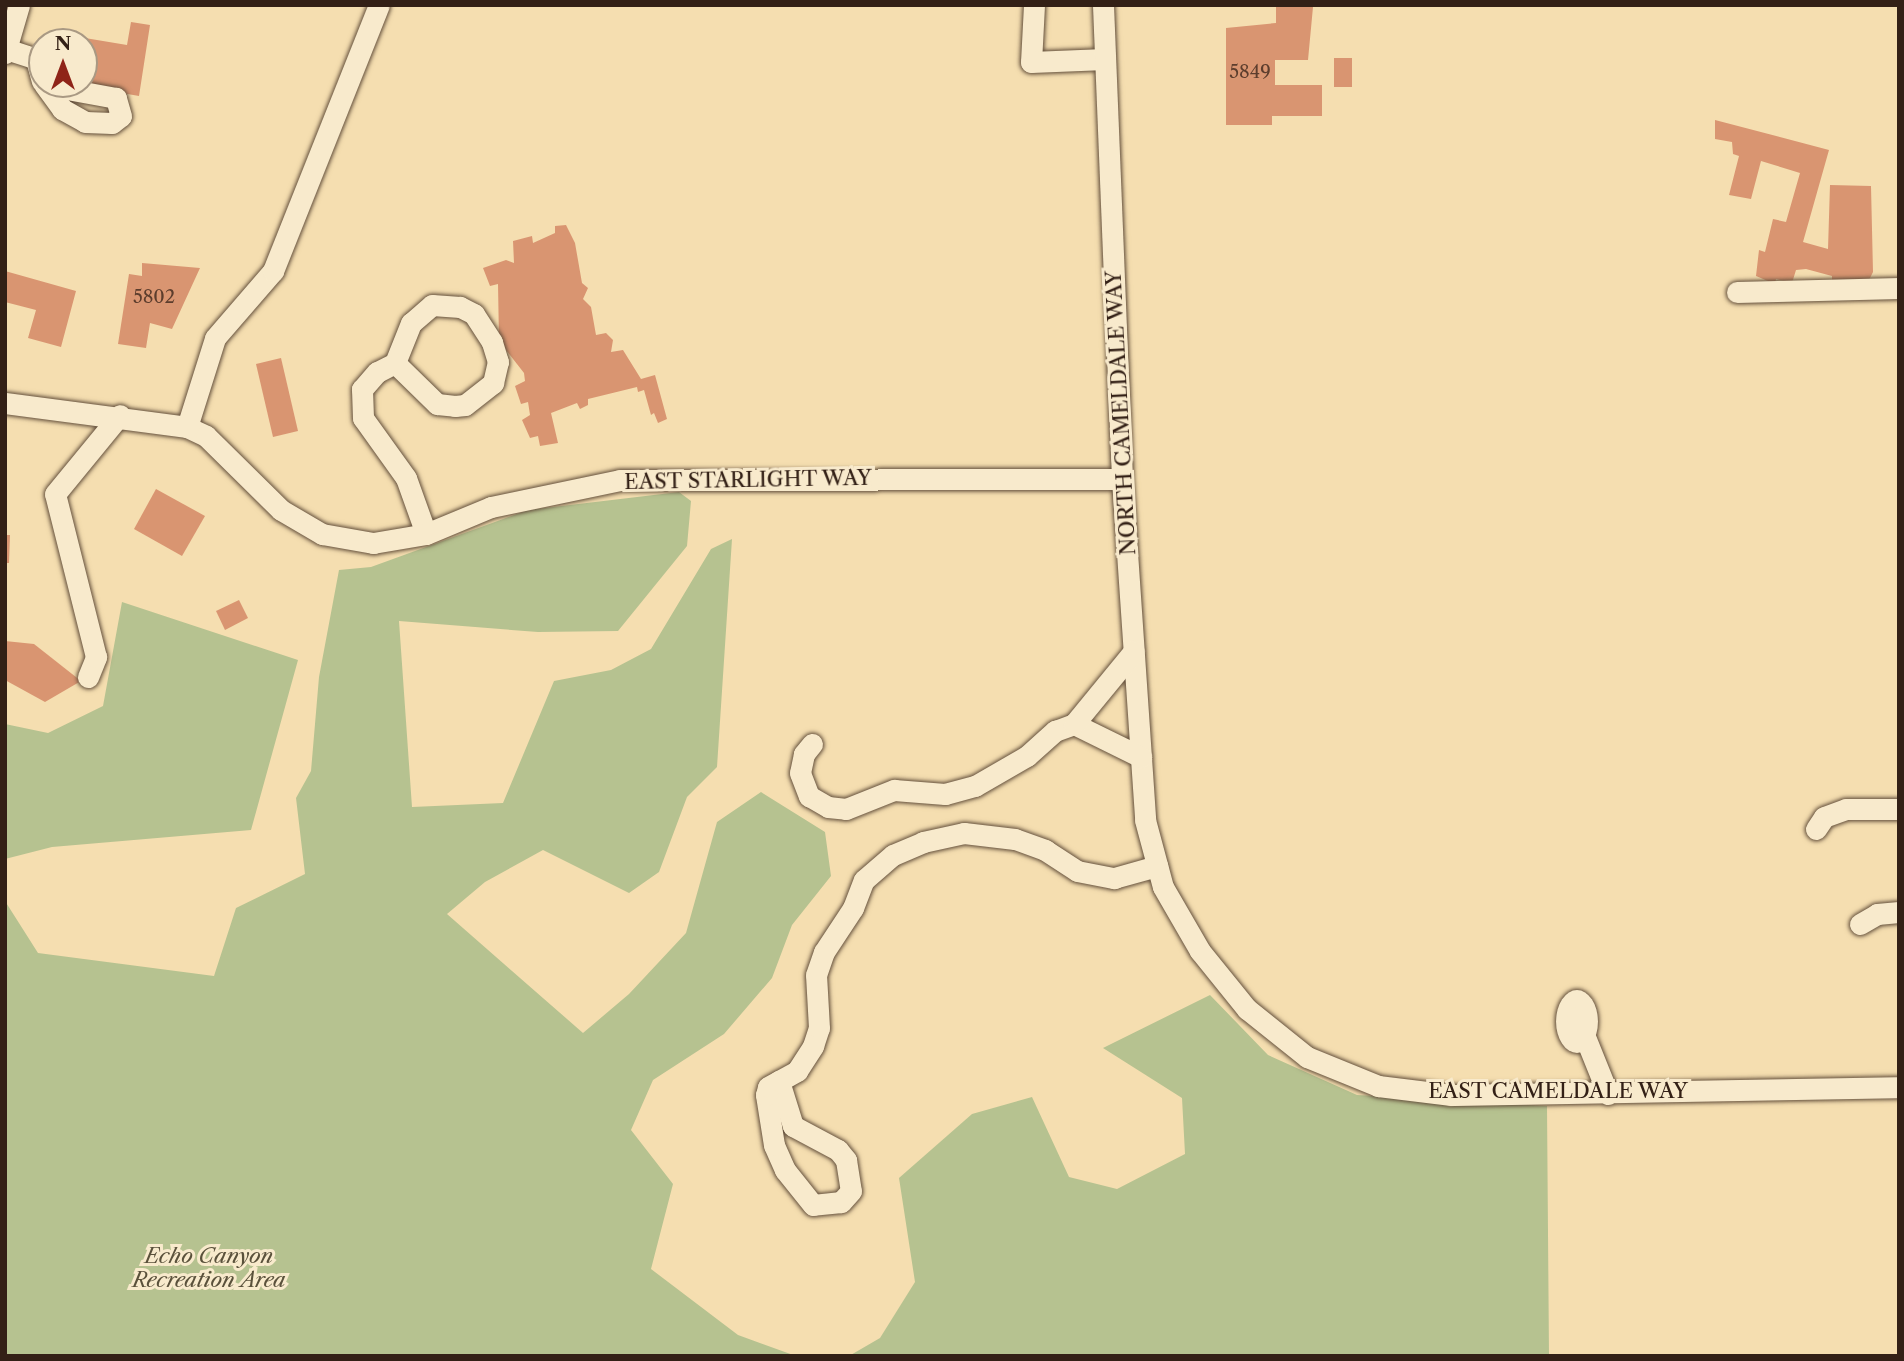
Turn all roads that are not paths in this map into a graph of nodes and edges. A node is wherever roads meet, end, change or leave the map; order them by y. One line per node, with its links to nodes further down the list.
1 (19, 5): 5 (street)
2 (379, 5): 13 (street)
3 (1034, 5): 7 (street)
4 (1102, 5): 7 (street, NORTH CAMELDALE WAY)
5 (6, 51): 6 (street)
6 (28, 57)
7 (1105, 60): 14 (street, NORTH CAMELDALE WAY)
8 (1899, 288): 9 (street)
9 (1737, 292)
10 (395, 363): 10 (street); 15 (street)
11 (5, 403): 12 (street, EAST STARLIGHT WAY)
12 (120, 415): 13 (street, EAST STARLIGHT WAY); 17 (street)
13 (187, 427): 15 (street, EAST STARLIGHT WAY)
14 (1122, 479): 15 (street, EAST STARLIGHT WAY); 16 (street, NORTH CAMELDALE WAY)
15 (426, 534)
16 (1133, 651): 18 (street); 20 (street, NORTH CAMELDALE WAY)
17 (88, 677)
18 (1074, 724): 19 (street); 20 (street)
19 (813, 744)
20 (1141, 757): 22 (street, NORTH CAMELDALE WAY)
21 (1899, 809): 23 (street)
22 (1145, 821): 24 (street, EAST CAMELDALE WAY)
23 (1816, 829)
24 (1157, 866): 28 (street); 30 (street, EAST CAMELDALE WAY)
25 (1899, 912): 26 (street)
26 (1860, 923)
27 (1577, 1017): 30 (street)
28 (779, 1081): 28 (street)
29 (1899, 1087): 30 (street, EAST CAMELDALE WAY)
30 (1608, 1094)

